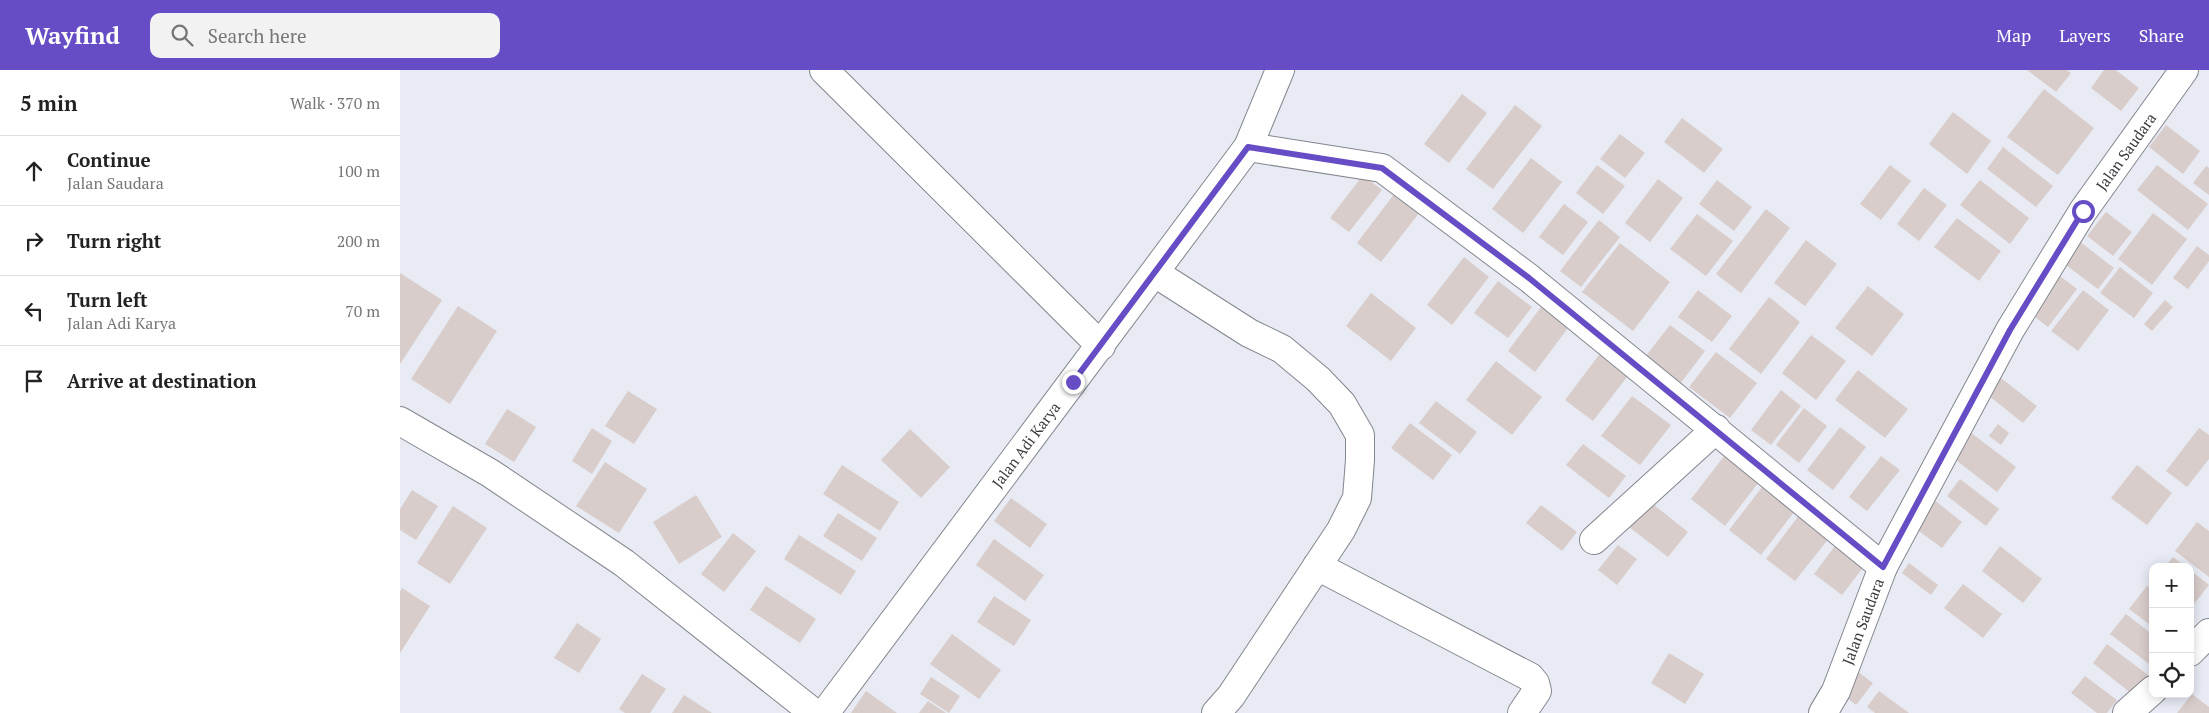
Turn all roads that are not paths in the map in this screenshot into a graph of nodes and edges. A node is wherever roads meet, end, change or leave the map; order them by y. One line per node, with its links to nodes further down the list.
1 (824, 70): 6 (street)
2 (1280, 70): 4 (street, Jalan Adi Karya)
3 (2184, 70): 11 (street, Jalan Saudara)
4 (1248, 147): 5 (street, Jalan Adi Karya); 8 (street)
5 (1155, 274): 6 (street, Jalan Adi Karya); 10 (street)
6 (1101, 346): 15 (street, Jalan Adi Karya)
7 (400, 421): 15 (street)
8 (1716, 429): 9 (street); 11 (street)
9 (1594, 540)
10 (1317, 566): 16 (street); 17 (street)
11 (1883, 567): 18 (street, Jalan Saudara)
12 (2209, 633): 13 (street)
13 (2194, 648)
14 (2149, 694): 19 (street)
15 (826, 712)
16 (1216, 713)
17 (1522, 713)
18 (1823, 713)
19 (2127, 713)

